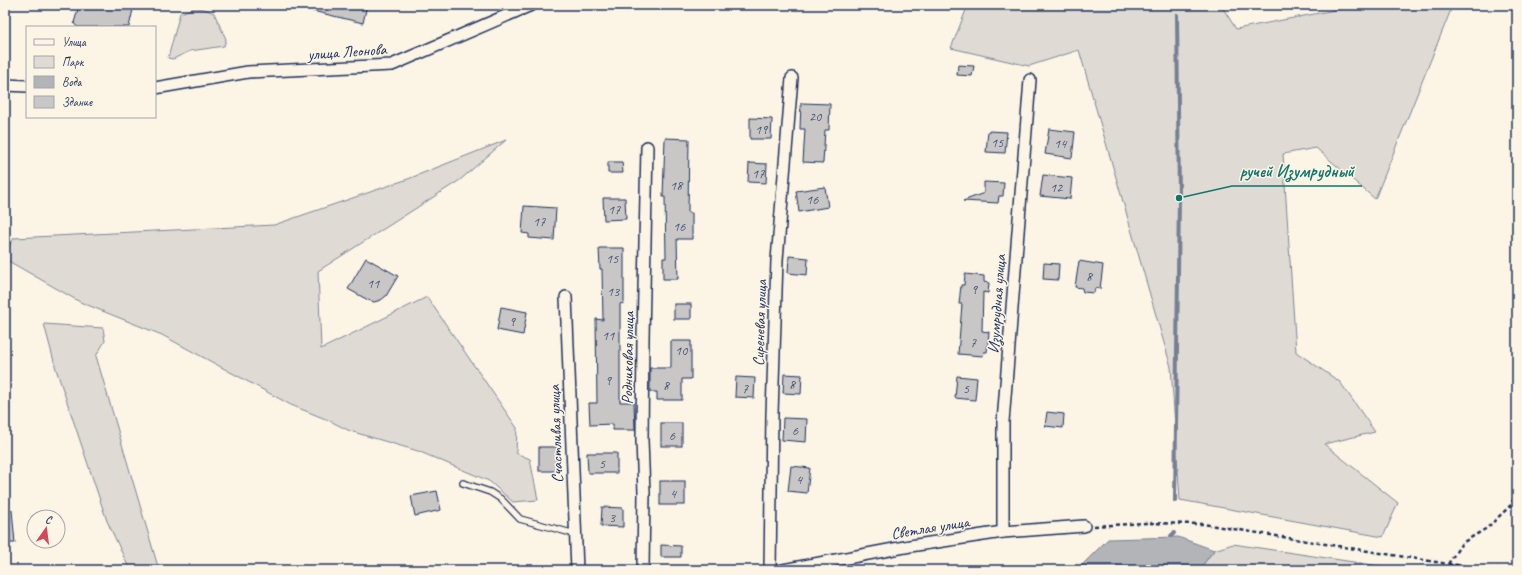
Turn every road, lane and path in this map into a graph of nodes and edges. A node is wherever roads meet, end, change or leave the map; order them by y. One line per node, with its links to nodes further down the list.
1 (531, 5): 6 (street, улица Леонова)
2 (792, 78): 17 (street, Сиреневая улица)
3 (1030, 80): 12 (street, Изумрудная улица)
4 (5, 85): 5 (street)
5 (26, 86)
6 (156, 88)
7 (647, 147): 16 (street, Родниковая улица)
8 (566, 297): 13 (street, Счастливая улица)
9 (463, 483): 13 (lane)
10 (1517, 491): 14 (path)
11 (1084, 526): 12 (street, Светлая улица); 14 (path)
12 (1003, 532): 18 (street, Светлая улица)
13 (575, 534): 15 (street, Счастливая улица)
14 (1448, 564): 19 (path)
15 (577, 570)
16 (643, 570)
17 (770, 570)
18 (783, 570)
19 (1501, 570)

